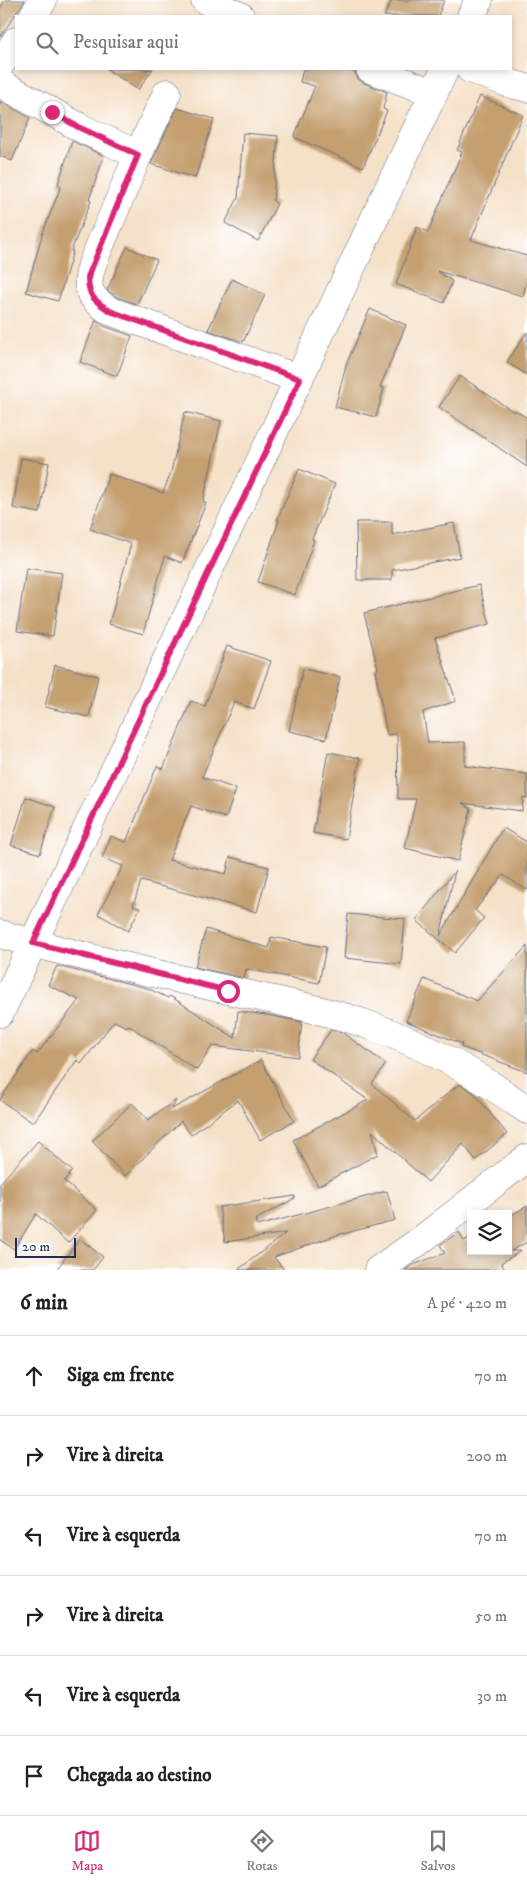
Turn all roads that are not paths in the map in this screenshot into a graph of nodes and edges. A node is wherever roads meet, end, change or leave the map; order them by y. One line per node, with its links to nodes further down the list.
1 (43, 0): 3 (street)
2 (479, 0): 4 (street)
3 (34, 15)
4 (472, 15)
5 (15, 42): 6 (street)
6 (0, 65)
7 (376, 70): 9 (street)
8 (473, 70): 11 (street)
9 (440, 81): 14 (street)
10 (0, 83): 13 (street)
11 (527, 88)
12 (167, 93): 13 (street)
13 (138, 155): 14 (street)
14 (300, 379): 16 (street)
15 (0, 934): 16 (street)
16 (33, 943): 17 (street); 18 (street)
17 (0, 1013)
18 (527, 1110)
19 (527, 1158): 20 (street)
20 (378, 1270)

